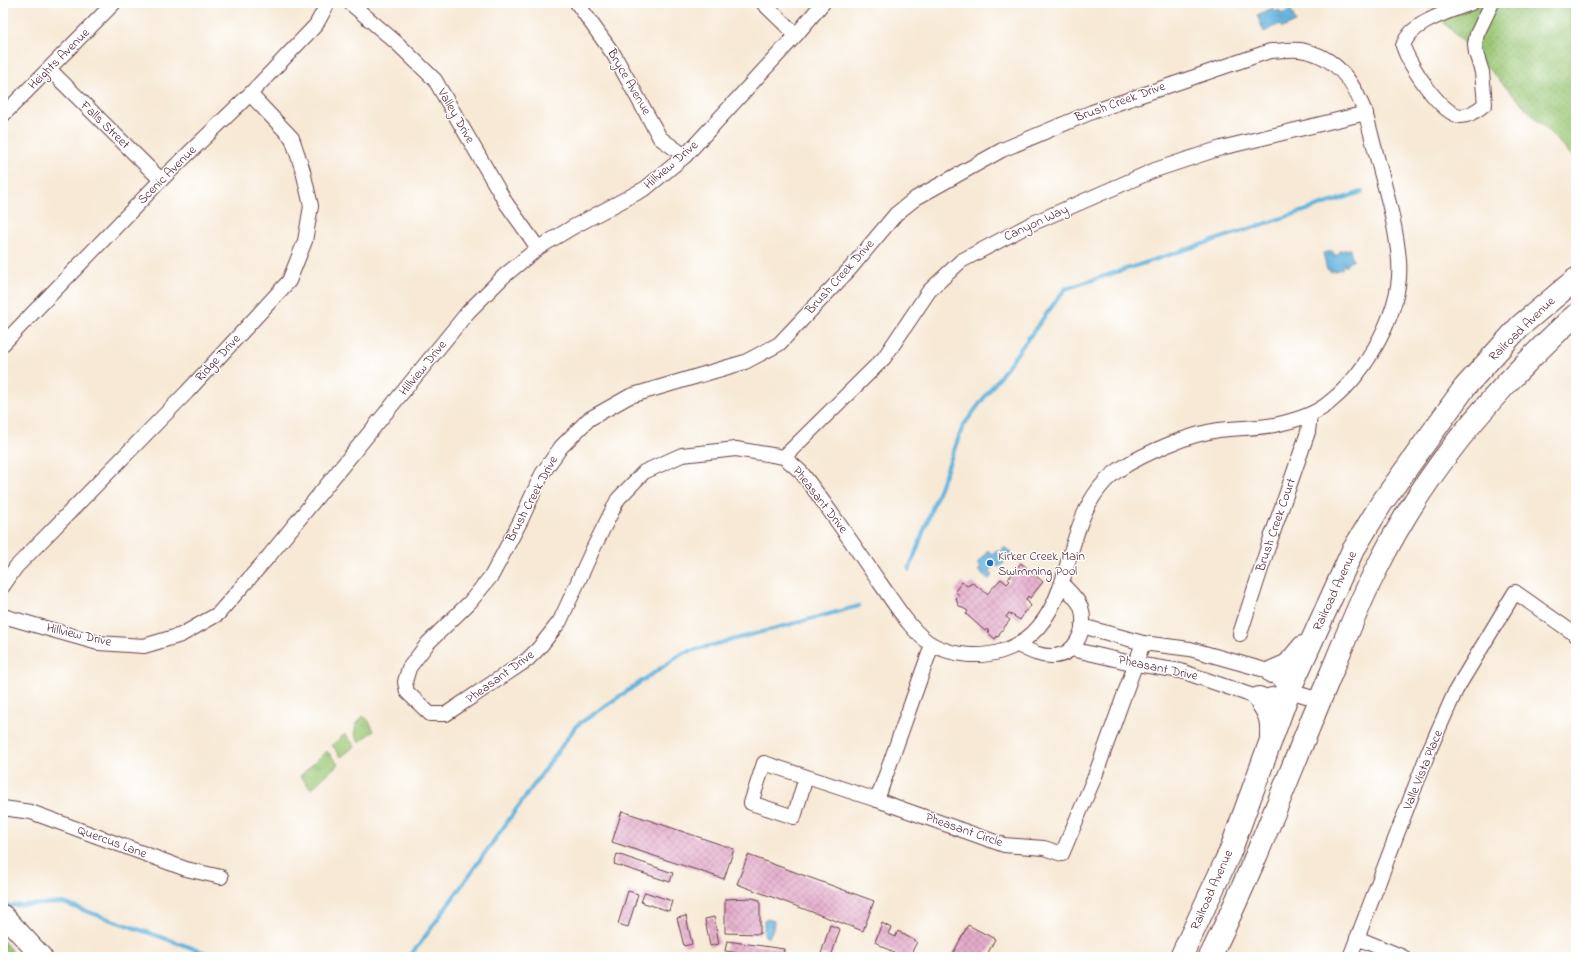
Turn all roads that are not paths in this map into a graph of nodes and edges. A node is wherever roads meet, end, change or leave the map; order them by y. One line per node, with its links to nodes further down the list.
1 (114, 3): 10 (street, Heights Avenue)
2 (328, 3): 11 (street, Scenic Avenue)
3 (350, 3): 16 (street, Valley Drive)
4 (577, 3): 14 (street, Bryce Avenue)
5 (763, 3): 9 (street)
6 (823, 3): 9 (street, Hillview Drive)
7 (1471, 3): 8 (street)
8 (1492, 3)
9 (796, 35): 14 (street, Hillview Drive)
10 (50, 70): 13 (street, Heights Avenue); 15 (street, Falls Street)
11 (250, 94): 15 (street, Scenic Avenue); 23 (street, Ridge Drive)
12 (1366, 113): 20 (street, Brush Creek Drive); 21 (street, Canyon Way); 39 (street, Brush Creek Drive)
13 (3, 115)
14 (685, 156): 16 (street, Hillview Drive)
15 (161, 180): 19 (street, Scenic Avenue)
16 (538, 248): 25 (street, Hillview Drive)
17 (1576, 279): 24 (highway, Railroad Avenue)
18 (1576, 315): 38 (highway, Railroad Avenue)
19 (3, 344)
20 (1310, 415): 22 (street, Brush Creek Drive); 28 (street, Brush Creek Court)
21 (784, 457): 31 (street, Pheasant Drive); 39 (street, Pheasant Drive)
22 (1062, 584): 26 (street, Brush Creek Drive); 27 (street)
23 (3, 586)
24 (1324, 613): 35 (highway); 36 (highway, Railroad Avenue)
25 (3, 616)
26 (1042, 625): 32 (street, Pheasant Drive)
27 (1082, 626): 30 (street, Pheasant Drive); 33 (street)
28 (1240, 634)
29 (1576, 635): 46 (street, Valle Vista Place)
30 (1142, 643): 34 (street, Pheasant Circle); 35 (street, Pheasant Drive)
31 (932, 645): 32 (street, Pheasant Drive); 42 (street)
32 (1018, 646): 33 (street)
33 (1072, 649): 34 (street, Pheasant Drive)
34 (1136, 664): 37 (street, Pheasant Drive); 42 (street, Pheasant Circle)
35 (1272, 672): 36 (street)
36 (1289, 691): 37 (street); 38 (street); 40 (highway, Railroad Avenue)
37 (1259, 698): 40 (highway)
38 (1320, 700): 49 (highway, Railroad Avenue)
39 (430, 714)
40 (1270, 743): 48 (highway, Railroad Avenue)
41 (806, 777): 42 (street)
42 (878, 800)
43 (3, 808): 44 (street, Quercus Lane)
44 (221, 877)
45 (3, 915): 47 (main road)
46 (1357, 938): 50 (street, Valle Vista Place); 51 (street)
47 (42, 957)
48 (1181, 957)
49 (1210, 957)
50 (1350, 957)
51 (1403, 957)

